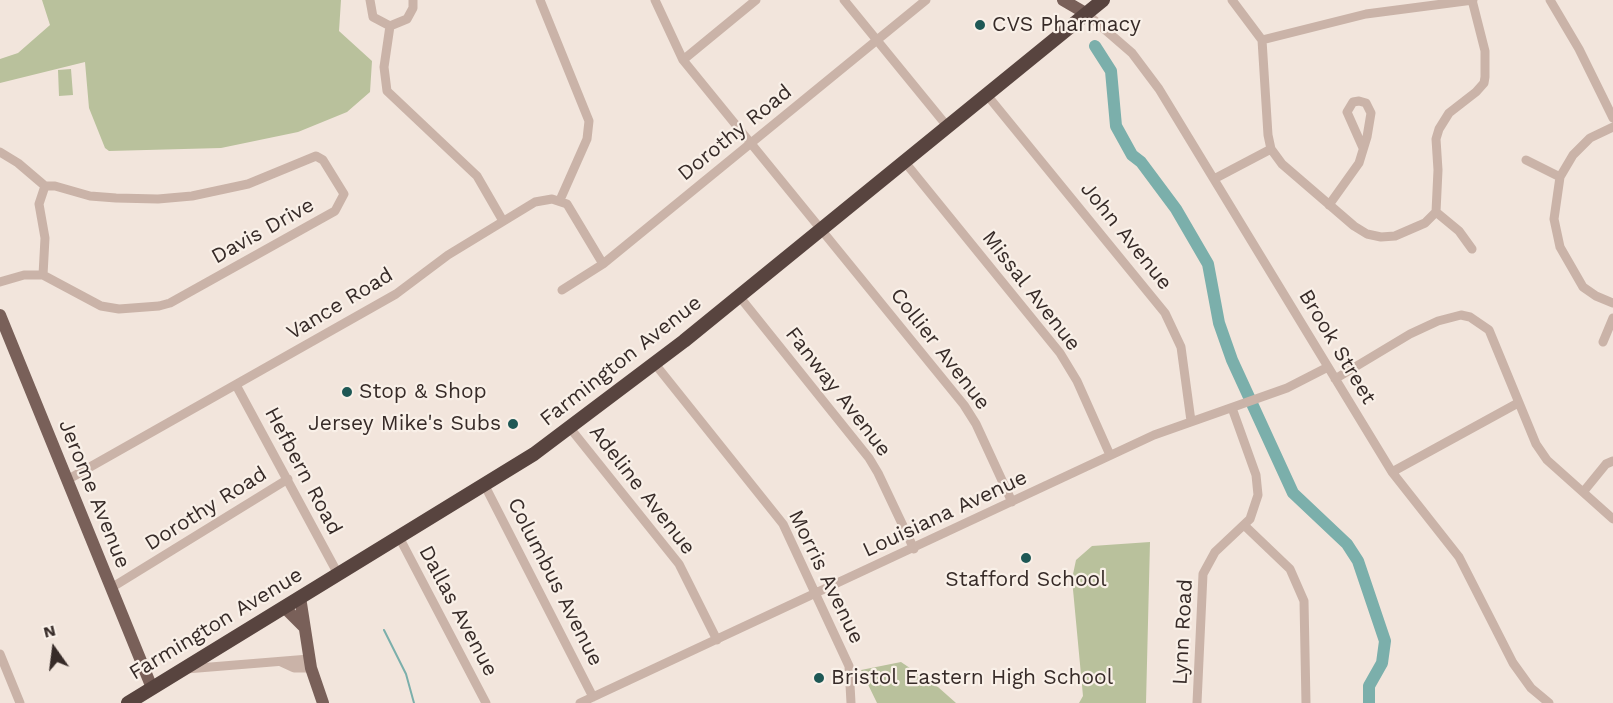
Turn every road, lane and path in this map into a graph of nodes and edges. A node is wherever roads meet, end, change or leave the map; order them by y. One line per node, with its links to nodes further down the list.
1 (370, 0): 14 (street)
2 (414, 0): 14 (street)
3 (540, 0): 31 (street)
4 (655, 0): 17 (street, Collier Avenue)
5 (756, 0): 17 (street)
6 (844, 0): 15 (street)
7 (926, 0): 15 (street, Dorothy Road)
8 (1063, 0): 13 (main road)
9 (1103, 0): 13 (highway, Farmington Avenue)
10 (1232, 0): 16 (street)
11 (1472, 0): 16 (street); 33 (street)
12 (1550, 0): 19 (street)
13 (1087, 14): 18 (highway, Farmington Avenue); 29 (street, Brook Street)
14 (390, 26): 34 (street)
15 (878, 39): 20 (street); 22 (street, Dorothy Road)
16 (1262, 40): 24 (street)
17 (683, 60): 22 (street, Collier Avenue)
18 (987, 95): 20 (highway, Farmington Avenue); 52 (street, John Avenue)
19 (1613, 118)
20 (947, 126): 27 (highway, Farmington Avenue)
21 (1613, 127): 28 (street)
22 (752, 143): 35 (street, Collier Avenue); 37 (street, Dorothy Road)
23 (1363, 148): 23 (street); 32 (street)
24 (1271, 149): 29 (street); 32 (street)
25 (0, 152): 30 (street)
26 (1526, 160): 28 (street)
27 (904, 161): 35 (highway, Farmington Avenue); 54 (street, Missal Avenue)
28 (1560, 177): 42 (street)
29 (1214, 179): 47 (street, Brook Street)
30 (45, 186): 38 (street); 38 (street, Davis Drive)
31 (560, 200): 34 (street, Vance Road); 37 (street)
32 (1329, 205): 33 (street)
33 (1436, 212): 36 (street)
34 (503, 221): 49 (street, Vance Road)
35 (822, 228): 41 (highway, Farmington Avenue); 61 (street, Collier Avenue)
36 (1472, 249)
37 (603, 264): 40 (street, Dorothy Road)
38 (43, 275): 39 (street)
39 (0, 282)
40 (562, 290)
41 (739, 296): 46 (highway, Farmington Avenue); 65 (street, Fanway Avenue)
42 (1613, 303)
43 (0, 315): 58 (main road, Jerome Avenue)
44 (1613, 318): 45 (street)
45 (1603, 342)
46 (655, 364): 53 (highway, Farmington Avenue); 68 (street, Morris Avenue)
47 (1328, 368): 48 (street, Brook Street); 51 (street, Louisiana Avenue)
48 (1335, 379): 50 (street); 56 (street, Brook Street)
49 (236, 385): 57 (street, Hefbern Road); 58 (street, Vance Road)
50 (1518, 403): 56 (street); 60 (street)
51 (1232, 408): 52 (street, Louisiana Avenue); 63 (street, Lynn Road)
52 (1191, 421): 54 (street, Louisiana Avenue)
53 (570, 428): 59 (highway, Farmington Avenue); 72 (street, Adeline Avenue)
54 (1110, 455): 61 (street, Louisiana Avenue)
55 (1613, 461): 60 (street)
56 (1392, 472): 86 (street, Brook Street)
57 (288, 479): 66 (street, Hefbern Road); 67 (street, Dorothy Road)
58 (68, 480): 67 (main road, Jerome Avenue)
59 (484, 484): 64 (highway, Farmington Avenue); 77 (street, Columbus Avenue)
60 (1584, 491): 62 (street)
61 (1012, 502): 65 (street, Louisiana Avenue)
62 (1613, 519)
63 (1245, 526): 84 (street, Lynn Road); 85 (street)
64 (399, 537): 66 (highway, Farmington Avenue); 81 (street, Dallas Avenue)
65 (914, 549): 68 (street, Louisiana Avenue)
66 (338, 574): 69 (highway, Farmington Avenue)
67 (111, 588): 76 (main road, Jerome Avenue)
68 (815, 594): 72 (street, Louisiana Avenue); 83 (street, Morris Avenue)
69 (300, 597): 70 (highway, Farmington Avenue); 71 (main road)
70 (284, 607): 71 (main road); 75 (highway, Farmington Avenue)
71 (303, 626): 74 (main road)
72 (717, 640): 77 (street, Louisiana Avenue)
73 (0, 654): 78 (street)
74 (310, 664): 75 (street); 80 (main road)
75 (182, 669): 76 (highway, Farmington Avenue)
76 (152, 688): 79 (highway, Farmington Avenue)
77 (593, 697): 82 (street, Louisiana Avenue)
78 (20, 703)
79 (128, 703)
80 (323, 703)
81 (486, 703)
82 (580, 703)
83 (851, 703)
84 (1197, 703)
85 (1306, 703)
86 (1549, 703)

